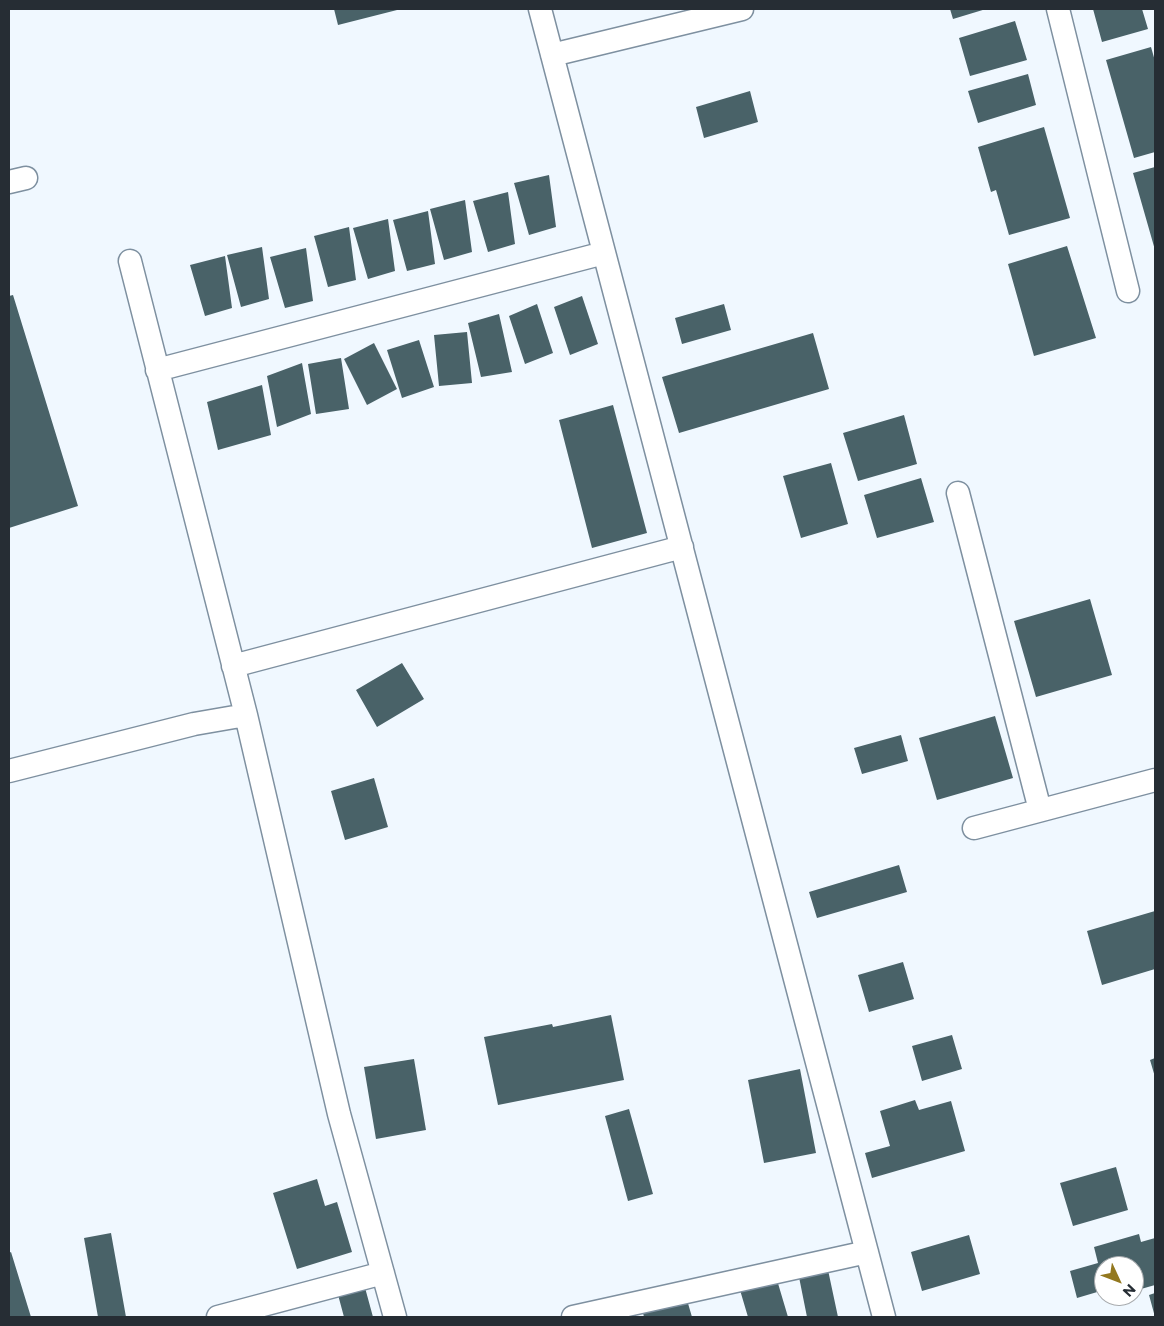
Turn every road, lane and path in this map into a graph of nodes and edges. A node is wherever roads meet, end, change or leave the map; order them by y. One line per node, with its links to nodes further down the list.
1 (540, 9): 4 (street)
2 (742, 9): 4 (street)
3 (1058, 9): 7 (street)
4 (552, 55): 5 (street)
5 (604, 253): 8 (street); 10 (street)
6 (130, 261): 8 (street)
7 (1128, 291)
8 (157, 370): 11 (street)
9 (958, 493): 15 (street)
10 (682, 548): 11 (street); 17 (street)
11 (233, 666): 12 (street)
12 (246, 715): 13 (street); 18 (street)
13 (9, 771)
14 (1155, 780): 15 (street)
15 (1040, 810): 16 (street)
16 (974, 828)
17 (867, 1252): 21 (street); 22 (street)
18 (383, 1273): 19 (street); 20 (street)
19 (218, 1317)
20 (395, 1317)
21 (573, 1317)
22 (884, 1317)

